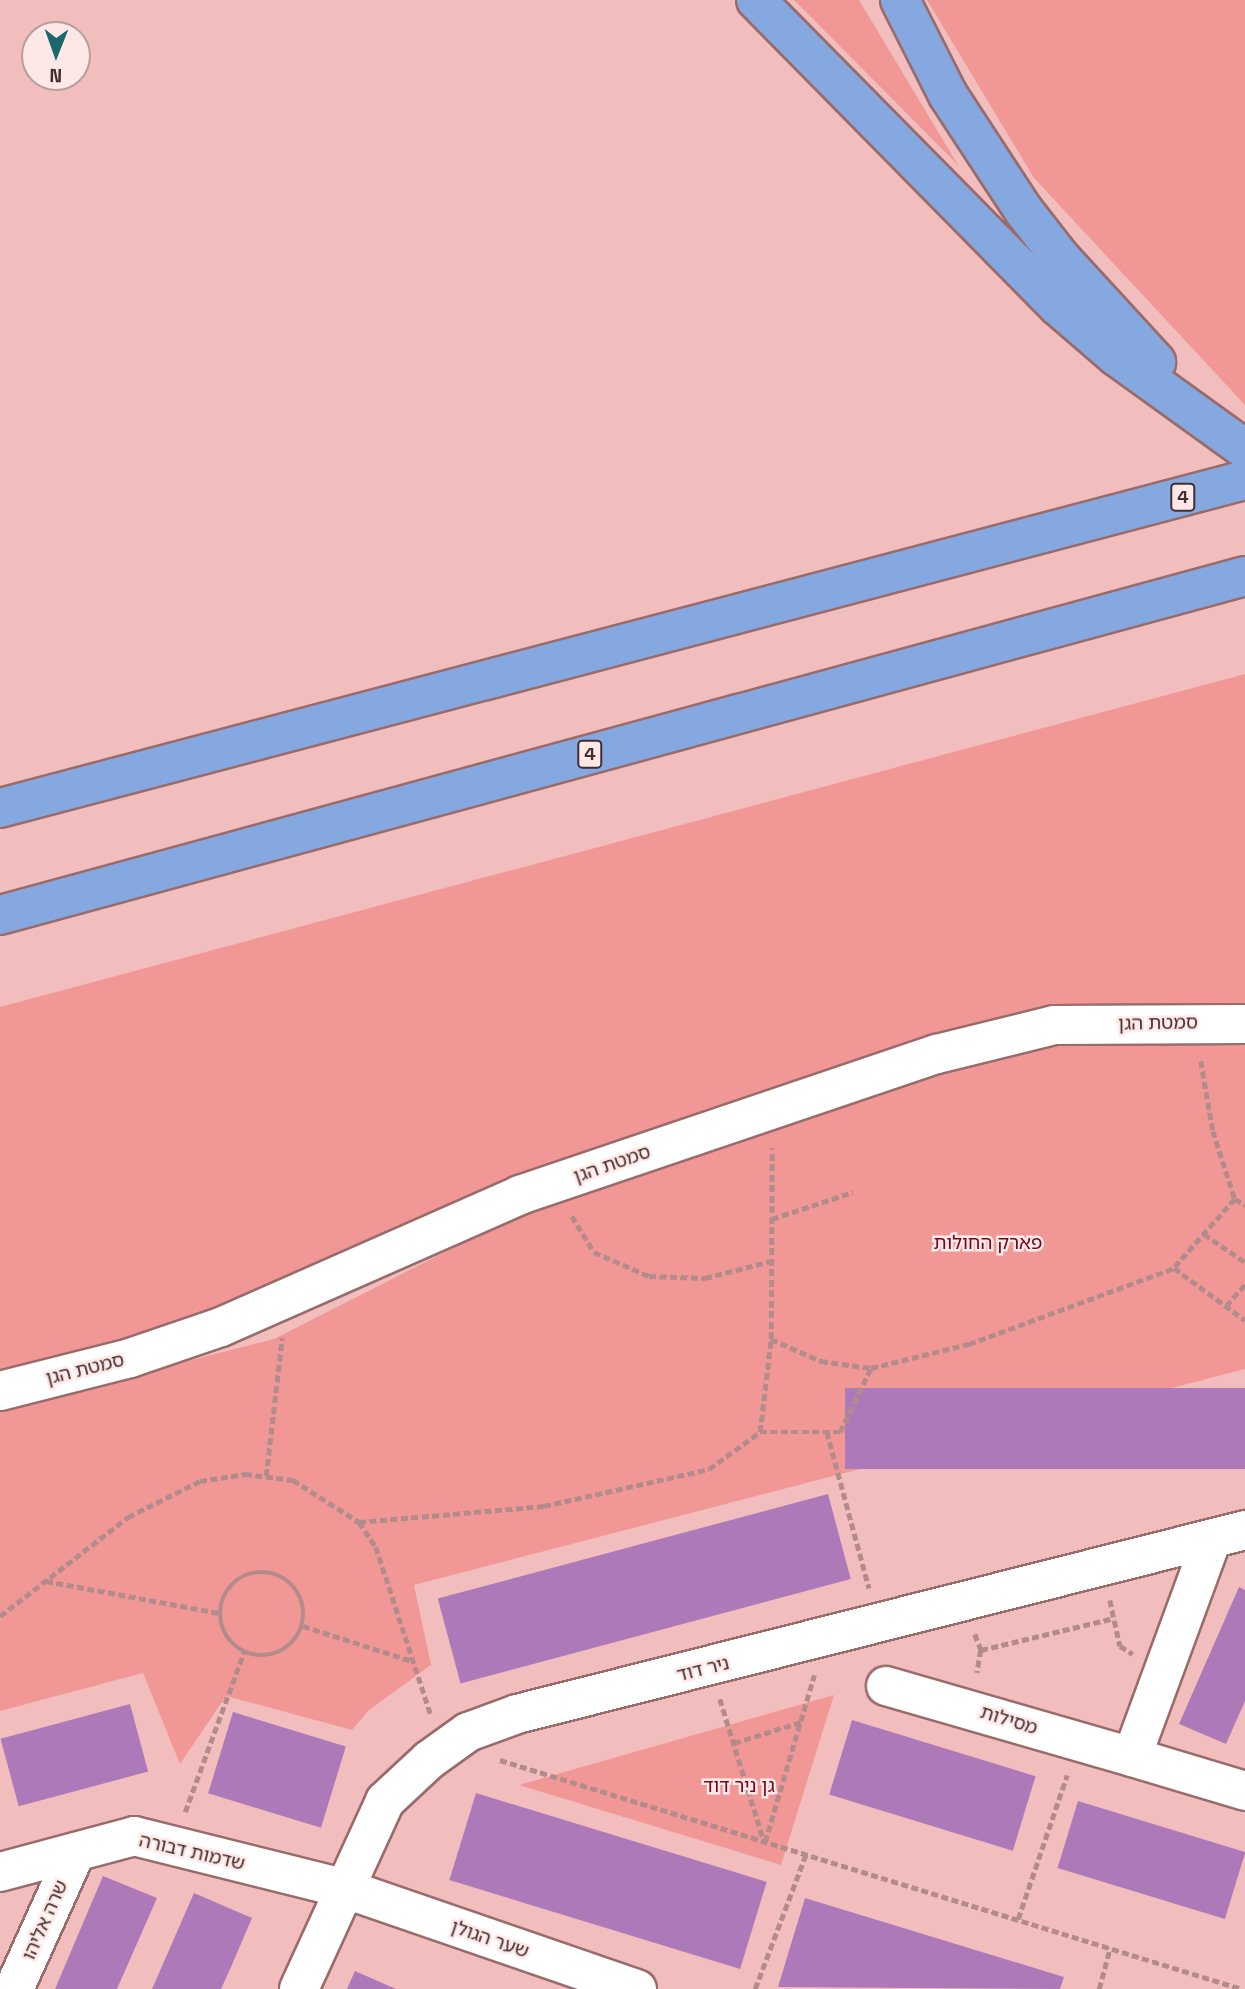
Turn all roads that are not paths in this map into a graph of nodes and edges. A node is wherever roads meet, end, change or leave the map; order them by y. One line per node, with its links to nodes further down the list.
1 (756, 0): 3 (highway)
2 (900, 0): 3 (highway)
3 (1245, 447)
4 (1245, 480): 6 (highway, 4)
5 (1245, 576): 7 (highway, 4)
6 (0, 808)
7 (0, 915)
8 (1245, 1024): 9 (street, סמטת הגן)
9 (0, 1391)
10 (1228, 1534): 12 (street); 16 (street, ניר דוד)
11 (886, 1686): 12 (street, מסילות)
12 (1132, 1757): 13 (street, מסילות)
13 (1245, 1791)
14 (76, 1852): 15 (street, שדמות דבורה); 16 (street, שדמות דבורה); 18 (street, שרה אליהו)
15 (0, 1872)
16 (343, 1888): 17 (street, שער הגולן); 19 (street, ניר דוד)
17 (621, 1986)
18 (14, 1989)
19 (299, 1989)

